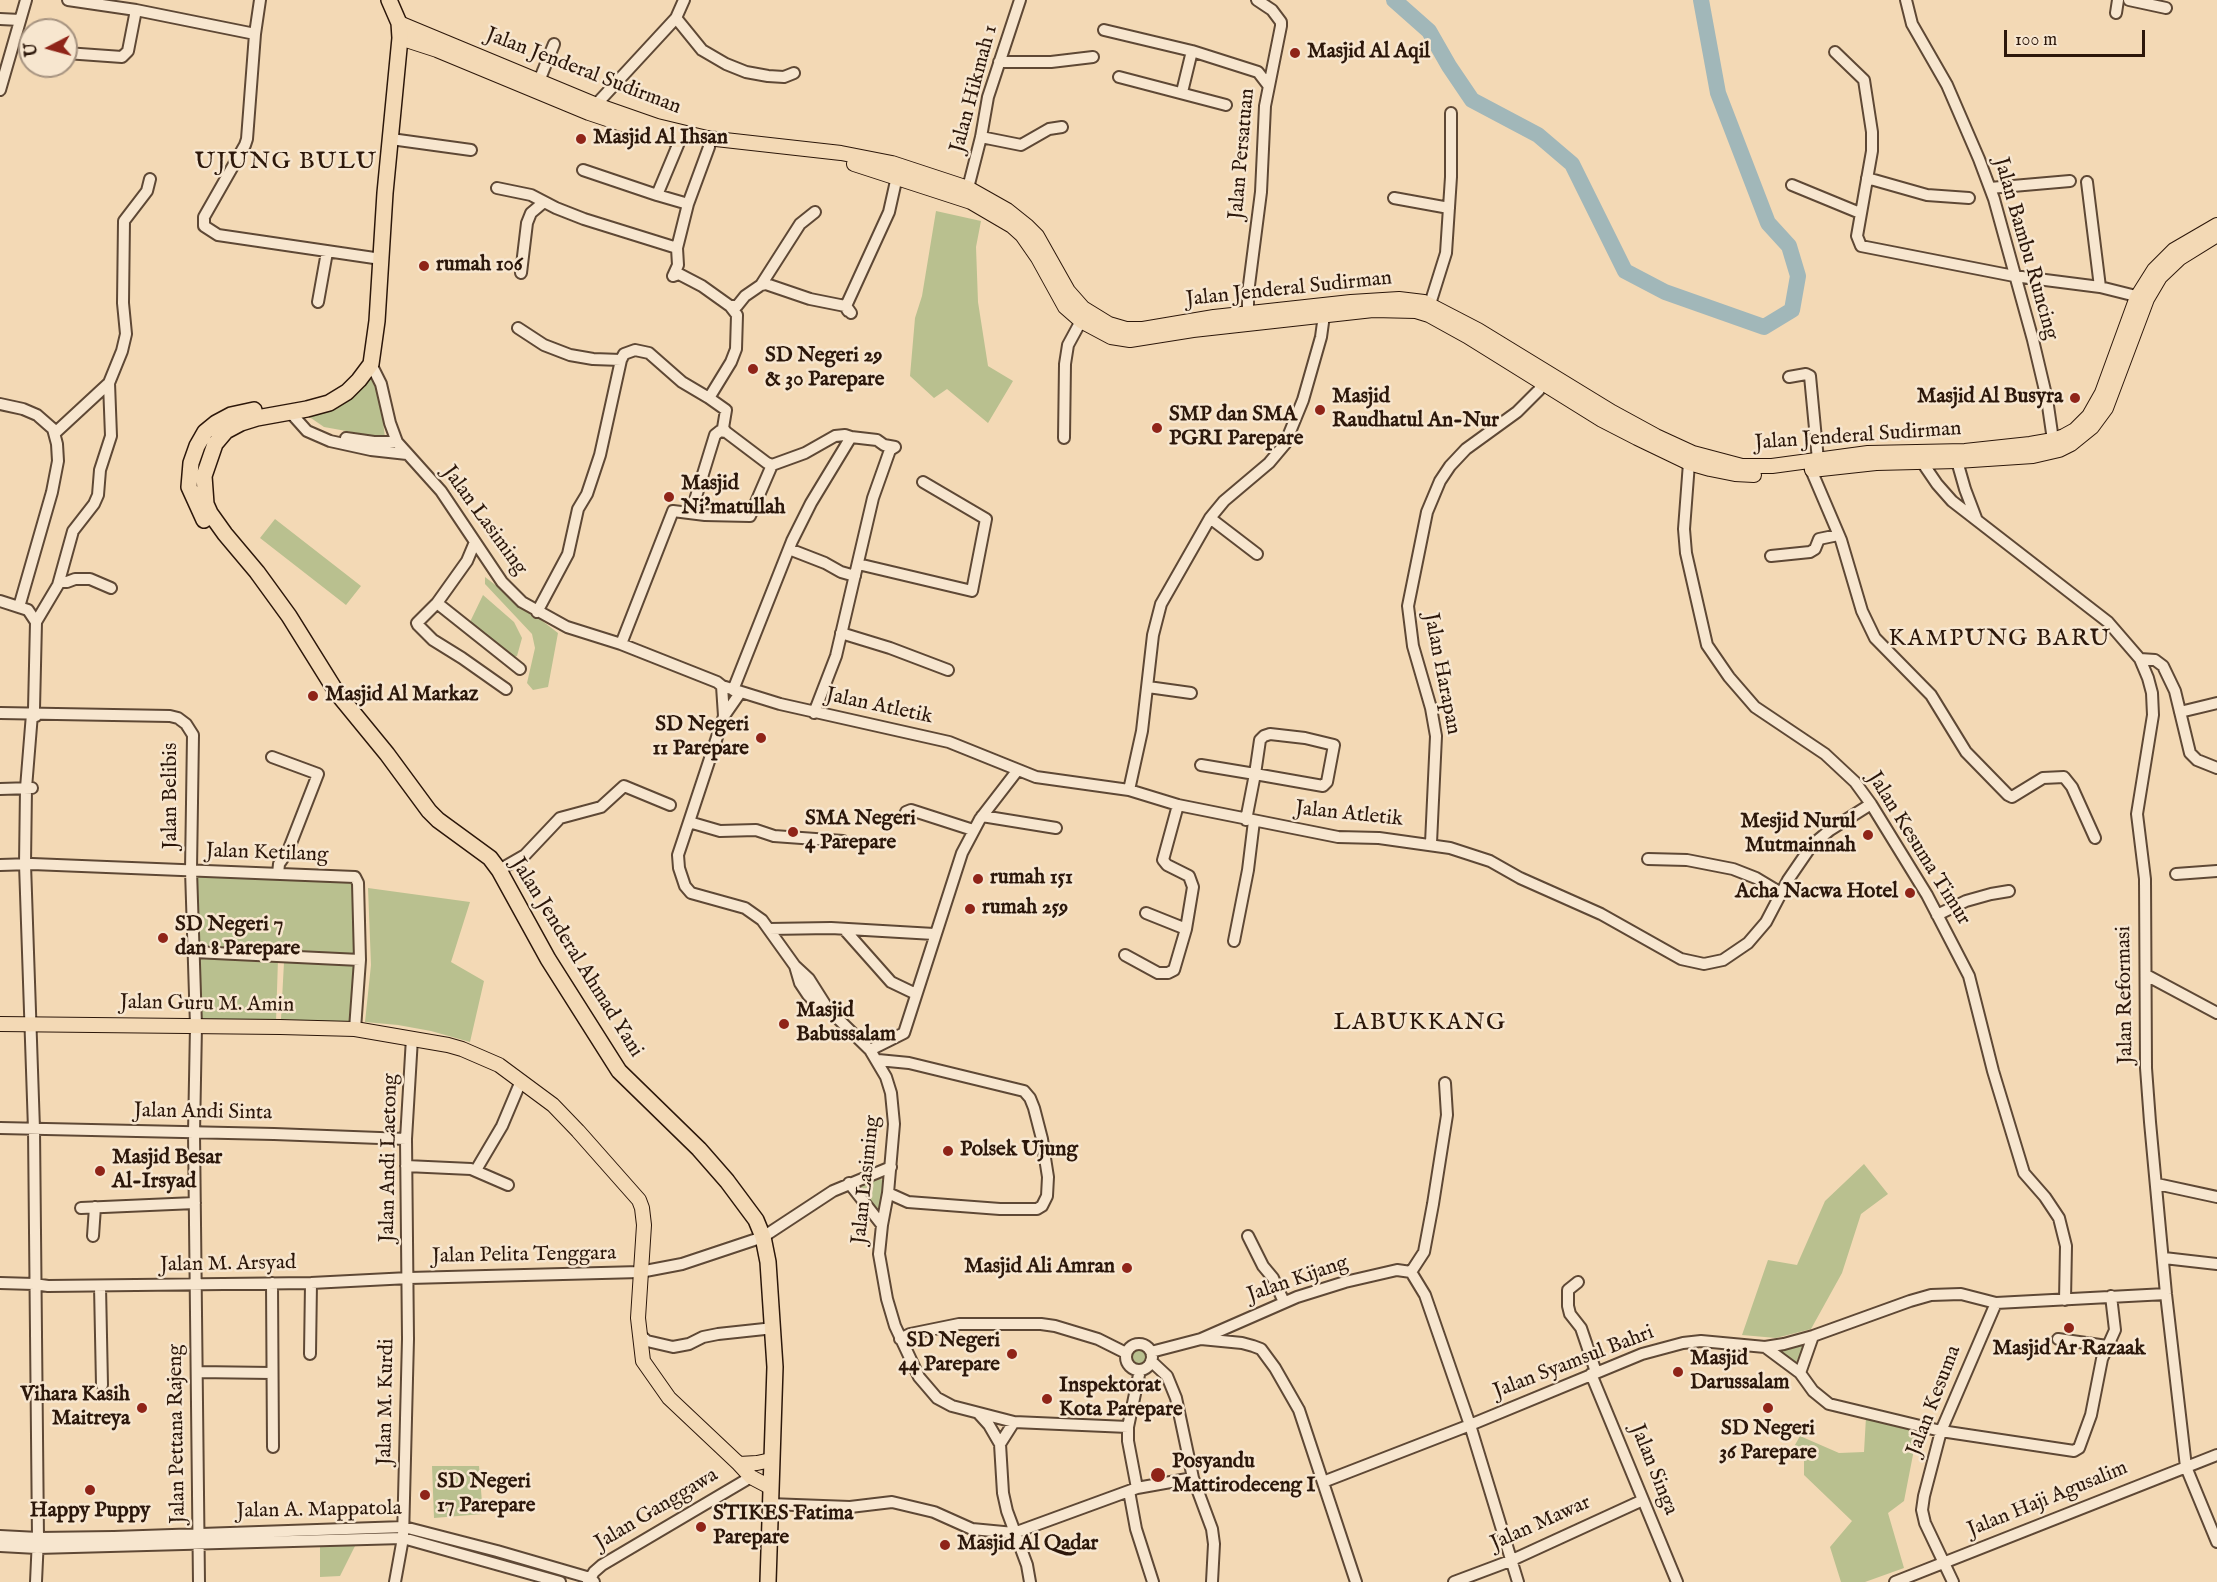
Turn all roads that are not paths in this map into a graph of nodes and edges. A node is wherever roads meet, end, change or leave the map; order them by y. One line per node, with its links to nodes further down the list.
1 (27, 0): 14 (street)
2 (68, 0): 12 (street)
3 (260, 0): 21 (street)
4 (390, 0): 20 (highway)
5 (684, 0): 15 (street)
6 (1020, 0): 27 (street, Jalan Hikmah 1)
7 (1906, 0): 53 (street, Jalan Bambu Runcing)
8 (2118, 0): 13 (street)
9 (2129, 0): 11 (street)
10 (1260, 1): 31 (street, Jalan Persatuan)
11 (2166, 8)
12 (136, 10): 21 (street); 25 (street)
13 (2116, 13)
14 (22, 18)
15 (676, 18): 28 (street); 35 (street)
16 (0, 19): 17 (street)
17 (18, 20)
18 (18, 30): 32 (street)
19 (1104, 30): 23 (street)
20 (400, 31): 30 (main road, Jalan Jenderal Sudirman); 35 (main road, Jalan Jenderal Sudirman); 40 (highway)
21 (255, 34): 65 (street)
22 (554, 44): 30 (street)
23 (1192, 51): 31 (street); 33 (street)
24 (1835, 52): 47 (street)
25 (78, 54)
26 (1093, 57): 27 (street)
27 (999, 62): 39 (street, Jalan Hikmah 1)
28 (794, 73)
29 (1119, 76): 33 (street)
30 (539, 81): 35 (main road, Jalan Jenderal Sudirman)
31 (1268, 86): 76 (street, Jalan Persatuan)
32 (0, 90)
33 (1182, 92): 34 (street)
34 (1226, 105)
35 (592, 108): 38 (main road, Jalan Jenderal Sudirman)
36 (1451, 113): 59 (street)
37 (1062, 127): 39 (street)
38 (652, 129): 41 (main road, Jalan Jenderal Sudirman); 45 (main road, Jalan Jenderal Sudirman)
39 (981, 137): 52 (street, Jalan Hikmah 1)
40 (391, 139): 43 (street); 66 (highway)
41 (680, 140): 42 (main road, Jalan Jenderal Sudirman); 54 (street)
42 (709, 147): 45 (main road, Jalan Jenderal Sudirman); 58 (street)
43 (471, 150)
44 (583, 170): 54 (street)
45 (898, 171): 52 (main road, Jalan Jenderal Sudirman); 69 (street); 77 (main road, Jalan Jenderal Sudirman)
46 (150, 178): 83 (street)
47 (1867, 178): 56 (street); 61 (street)
48 (2070, 181): 53 (street)
49 (2087, 182): 70 (street)
50 (1792, 185): 61 (street)
51 (497, 188): 57 (street)
52 (968, 188): 76 (main road, Jalan Jenderal Sudirman)
53 (1990, 188): 68 (street, Jalan Bambu Runcing)
54 (657, 195): 58 (street)
55 (1394, 198): 59 (street)
56 (1969, 198)
57 (544, 202): 64 (street); 67 (street)
58 (688, 204): 64 (street)
59 (1449, 208): 73 (street)
60 (815, 212): 69 (street)
61 (1860, 213): 68 (street)
62 (2217, 225): 71 (main road, Jalan Jenderal Sudirman)
63 (2217, 235): 71 (main road, Jalan Jenderal Sudirman)
64 (677, 248): 74 (street)
65 (327, 252): 66 (street); 72 (street)
66 (381, 259): 80 (highway)
67 (521, 273)
68 (2014, 276): 70 (street); 93 (street, Jalan Bambu Runcing)
69 (761, 285): 74 (street)
70 (2100, 286): 71 (street)
71 (2142, 298): 93 (main road, Jalan Jenderal Sudirman)
72 (318, 302)
73 (1430, 304): 75 (main road, Jalan Jenderal Sudirman); 86 (main road, Jalan Jenderal Sudirman)
74 (730, 306): 84 (street)
75 (1325, 310): 76 (main road, Jalan Jenderal Sudirman); 82 (main road, Jalan Jenderal Sudirman); 102 (street)
76 (1248, 319): 77 (main road, Jalan Jenderal Sudirman)
77 (1081, 321): 91 (street)
78 (518, 328): 79 (street)
79 (621, 360): 84 (street); 116 (street)
80 (371, 364): 87 (highway, Jalan Jenderal Ahmad Yani); 92 (street, Jalan Lasiming)
81 (1789, 376): 98 (street)
82 (1542, 381): 86 (main road, Jalan Jenderal Sudirman); 155 (street, Jalan Harapan)
83 (109, 383): 89 (street); 111 (street)
84 (709, 398): 88 (street)
85 (0, 404): 89 (street)
86 (1593, 407): 97 (main road, Jalan Jenderal Sudirman); 98 (main road, Jalan Jenderal Sudirman)
87 (288, 412): 92 (street); 94 (street); 160 (highway, Jalan Jenderal Ahmad Yani)
88 (726, 432): 99 (street); 101 (street)
89 (55, 433): 115 (street)
90 (851, 437): 99 (street); 106 (street); 109 (street)
91 (1064, 438)
92 (397, 442): 94 (street, Jalan Lasiming)
93 (2056, 445): 95 (main road, Jalan Jenderal Sudirman); 96 (main road, Jalan Jenderal Sudirman)
94 (407, 453): 105 (street, Jalan Lasiming)
95 (1921, 457): 96 (main road, Jalan Jenderal Sudirman); 98 (main road, Jalan Jenderal Sudirman); 103 (street, Jalan Reformasi)
96 (1957, 461): 103 (street)
97 (1689, 463): 98 (main road, Jalan Jenderal Sudirman); 144 (street, Jalan Kesuma Timur)
98 (1812, 464): 104 (street)
99 (772, 465): 101 (street)
100 (923, 482): 109 (street)
101 (691, 513): 119 (street)
102 (1210, 518): 107 (street); 124 (street)
103 (1977, 519): 120 (street, Jalan Reformasi)
104 (1838, 535): 108 (street); 153 (street)
105 (475, 542): 114 (street); 116 (street, Jalan Lasiming)
106 (789, 549): 110 (street); 126 (street)
107 (1257, 554)
108 (1771, 556)
109 (858, 564): 110 (street)
110 (855, 576): 118 (street)
111 (60, 582): 112 (street); 117 (street)
112 (111, 588)
113 (0, 601): 115 (street)
114 (437, 603): 121 (street); 125 (street)
115 (19, 606): 117 (street)
116 (537, 612): 119 (street, Jalan Lasiming)
117 (36, 622): 129 (street)
118 (842, 633): 122 (street); 132 (street)
119 (621, 644): 123 (street, Jalan Lasiming)
120 (2139, 659): 130 (street); 176 (street, Jalan Reformasi)
121 (520, 669)
122 (948, 670)
123 (722, 686): 126 (street, Jalan Atletik); 133 (street)
124 (1148, 687): 127 (street); 143 (street)
125 (506, 689)
126 (737, 692): 132 (street, Jalan Atletik); 133 (street)
127 (1191, 693)
128 (2217, 703): 130 (street)
129 (34, 712): 131 (street, Jalan Belibis); 141 (street); 159 (street, Jalan Belibis)
130 (2180, 712): 136 (street)
131 (0, 713)
132 (814, 713): 139 (street, Jalan Atletik)
133 (724, 716): 150 (street, Jalan Lasiming)
134 (272, 757): 162 (street)
135 (2217, 757): 136 (street)
136 (2201, 762): 138 (street)
137 (1201, 765): 140 (street)
138 (2217, 768)
139 (1017, 771): 143 (street, Jalan Atletik); 147 (street)
140 (1255, 774): 140 (street); 149 (street)
141 (29, 788): 142 (street); 157 (street)
142 (0, 789)
143 (1129, 790): 146 (street, Jalan Atletik)
144 (1871, 804): 165 (street, Jalan Atletik); 167 (street, Jalan Kesuma Timur)
145 (670, 805): 160 (street)
146 (1178, 805): 149 (street, Jalan Atletik); 168 (street)
147 (982, 816): 151 (street); 152 (street)
148 (903, 817): 152 (street)
149 (1250, 821): 155 (street, Jalan Atletik); 172 (street)
150 (689, 822): 154 (street); 169 (street, Jalan Lasiming)
151 (1056, 828)
152 (973, 830): 171 (street)
153 (2095, 838)
154 (843, 841)
155 (1431, 843): 165 (street, Jalan Atletik)
156 (1648, 859): 165 (street)
157 (29, 864): 158 (street, Jalan Ketilang); 159 (street, Jalan Ketilang); 181 (street)
158 (0, 865)
159 (191, 870): 162 (street, Jalan Ketilang); 173 (street, Jalan Belibis)
160 (499, 870): 206 (highway, Jalan Jenderal Ahmad Yani)
161 (2217, 871): 163 (street)
162 (278, 874): 175 (street, Jalan Ketilang)
163 (2176, 874)
164 (2010, 891): 167 (street)
165 (1780, 893)
166 (1146, 913): 168 (street)
167 (1938, 915): 222 (street, Jalan Kesuma Timur)
168 (1186, 928): 174 (street)
169 (770, 929): 170 (street); 184 (street, Jalan Lasiming)
170 (843, 929): 171 (street); 177 (street)
171 (934, 934): 177 (street)
172 (1234, 940)
173 (194, 952): 175 (street); 180 (street, Jalan Belibis)
174 (1125, 955)
175 (360, 960): 182 (street)
176 (2146, 975): 178 (street); 196 (street, Jalan Reformasi)
177 (916, 994): 184 (street)
178 (2217, 1013)
179 (0, 1024): 181 (main road, Jalan Guru M. Amin)
180 (196, 1026): 181 (main road, Jalan Guru M. Amin); 182 (main road, Jalan Guru M. Amin); 190 (street, Jalan Belibis)
181 (31, 1027): 189 (street)
182 (355, 1029): 183 (main road, Jalan Guru M. Amin)
183 (412, 1038): 186 (main road, Jalan Guru M. Amin); 191 (street, Jalan Andi Laetong)
184 (870, 1050): 185 (street, Jalan Lasiming)
185 (878, 1060): 193 (street, Jalan Lasiming); 198 (street)
186 (521, 1082): 194 (street); 209 (main road, Jalan Guru M. Amin)
187 (1445, 1083): 210 (street)
188 (0, 1128): 189 (street, Jalan Andi Sinta)
189 (34, 1129): 190 (street, Jalan Andi Sinta); 218 (street)
190 (194, 1132): 191 (street, Jalan Andi Sinta); 200 (street, Jalan Pettana Rajeng)
191 (406, 1139): 192 (street, Jalan Andi Laetong)
192 (406, 1166): 194 (street); 211 (street, Jalan Andi Laetong)
193 (891, 1167): 195 (street, Jalan Pelita Tenggara); 198 (street, Jalan Lasiming)
194 (476, 1170): 197 (street)
195 (849, 1183): 203 (street); 206 (street, Jalan Pelita Tenggara)
196 (2157, 1184): 199 (street); 207 (street, Jalan Reformasi)
197 (508, 1185)
198 (888, 1193): 203 (street, Jalan Lasiming)
199 (2217, 1197)
200 (195, 1203): 201 (street); 216 (street, Jalan Pettana Rajeng)
201 (95, 1207): 202 (street); 204 (street)
202 (81, 1208)
203 (882, 1225): 228 (street, Jalan Lasiming)
204 (93, 1236)
205 (1248, 1236): 223 (street)
206 (763, 1237): 209 (street, Jalan Pelita Tenggara); 225 (highway, Jalan Jenderal Ahmad Yani)
207 (2163, 1258): 208 (street); 220 (street, Jalan Reformasi)
208 (2217, 1264)
209 (640, 1272): 211 (street, Jalan Pelita Tenggara); 226 (main road, Jalan Guru M. Amin)
210 (1411, 1272): 223 (street, Jalan Kijang); 244 (street)
211 (408, 1278): 215 (street, Jalan M. Arsyad); 260 (street, Jalan M. Kurdi)
212 (1578, 1282): 239 (street, Jalan Singa)
213 (0, 1283): 218 (street)
214 (272, 1283): 215 (street, Jalan M. Arsyad); 216 (street, Jalan M. Arsyad); 238 (street)
215 (311, 1283): 234 (street)
216 (196, 1285): 217 (street, Jalan M. Arsyad); 237 (street, Jalan Pettana Rajeng)
217 (100, 1286): 218 (street, Jalan M. Arsyad); 241 (street)
218 (34, 1287): 219 (street); 265 (street)
219 (0, 1290)
220 (2166, 1294): 221 (street, Jalan Syamsul Bahri); 252 (street, Jalan Reformasi)
221 (2111, 1296): 222 (street, Jalan Syamsul Bahri); 231 (street)
222 (2065, 1300): 224 (street, Jalan Syamsul Bahri)
223 (1284, 1302): 229 (street, Jalan Kijang)
224 (1996, 1303): 227 (street, Jalan Syamsul Bahri); 246 (street, Jalan Kesuma)
225 (774, 1328): 226 (street); 250 (highway, Jalan Jenderal Ahmad Yani)
226 (639, 1334): 251 (main road, Jalan Guru M. Amin)
227 (1813, 1336): 232 (street, Jalan Syamsul Bahri); 240 (street)
228 (900, 1339): 233 (street); 242 (street, Jalan Lasiming)
229 (1201, 1339): 235 (street); 255 (street)
230 (2058, 1339): 231 (street)
231 (2107, 1346): 246 (street)
232 (1765, 1347): 239 (street, Jalan Syamsul Bahri); 240 (street)
233 (1126, 1353): 235 (street); 236 (street)
234 (310, 1354)
235 (1151, 1357): 236 (street); 254 (street)
236 (1140, 1370): 245 (street)
237 (197, 1372): 238 (street); 263 (street, Jalan Pettana Rajeng)
238 (272, 1372): 248 (street)
239 (1594, 1373): 244 (street, Jalan Syamsul Bahri); 258 (street, Jalan Singa)
240 (1800, 1373): 246 (street)
241 (102, 1385)
242 (979, 1414): 243 (street, Jalan Lasiming); 247 (street)
243 (1014, 1422): 245 (street, Jalan Lasiming); 247 (street)
244 (1470, 1425): 255 (street, Jalan Syamsul Bahri); 267 (street)
245 (1128, 1427): 257 (street)
246 (1941, 1431): 268 (street, Jalan Kesuma)
247 (1000, 1444): 261 (street)
248 (273, 1447)
249 (2217, 1455): 252 (street, Jalan Haji Agusalim)
250 (771, 1460): 251 (main road); 256 (highway, Jalan Jenderal Ahmad Yani)
251 (739, 1464): 253 (main road, Jalan Guru M. Amin)
252 (2186, 1467): 264 (street, Jalan Reformasi); 268 (street, Jalan Haji Agusalim)
253 (751, 1477): 256 (main road, Jalan Guru M. Amin); 269 (street, Jalan Ganggawa)
254 (1193, 1478): 257 (street); 277 (street)
255 (1323, 1482): 278 (street)
256 (770, 1488): 259 (highway, Jalan Jenderal Ahmad Yani)
257 (1133, 1489): 261 (street); 276 (street)
258 (1643, 1500): 267 (street, Jalan Mawar); 281 (street, Jalan Singa)
259 (769, 1504): 261 (street); 274 (highway, Jalan Jenderal Ahmad Yani)
260 (404, 1532): 263 (street, Jalan A. Mappatola); 269 (street, Jalan A. Mappatola); 272 (street, Jalan M. Kurdi); 273 (street, Jalan A. Mappatola)
261 (1014, 1533): 275 (street)
262 (0, 1536): 265 (street)
263 (198, 1538): 265 (street, Jalan A. Mappatola); 271 (street, Jalan Pettana Rajeng)
264 (2217, 1542)
265 (37, 1543): 266 (street); 270 (street)
266 (0, 1546)
267 (1510, 1561): 279 (street, Jalan Mawar); 280 (street)
268 (1944, 1562): 282 (street, Jalan Haji Agusalim); 283 (street, Jalan Kesuma)
269 (590, 1581)
270 (36, 1582)
271 (199, 1582)
272 (395, 1582)
273 (560, 1582)
274 (768, 1582)
275 (1030, 1582)
276 (1152, 1582)
277 (1212, 1582)
278 (1356, 1582)
279 (1454, 1582)
280 (1518, 1582)
281 (1677, 1582)
282 (1894, 1582)
283 (1953, 1582)

